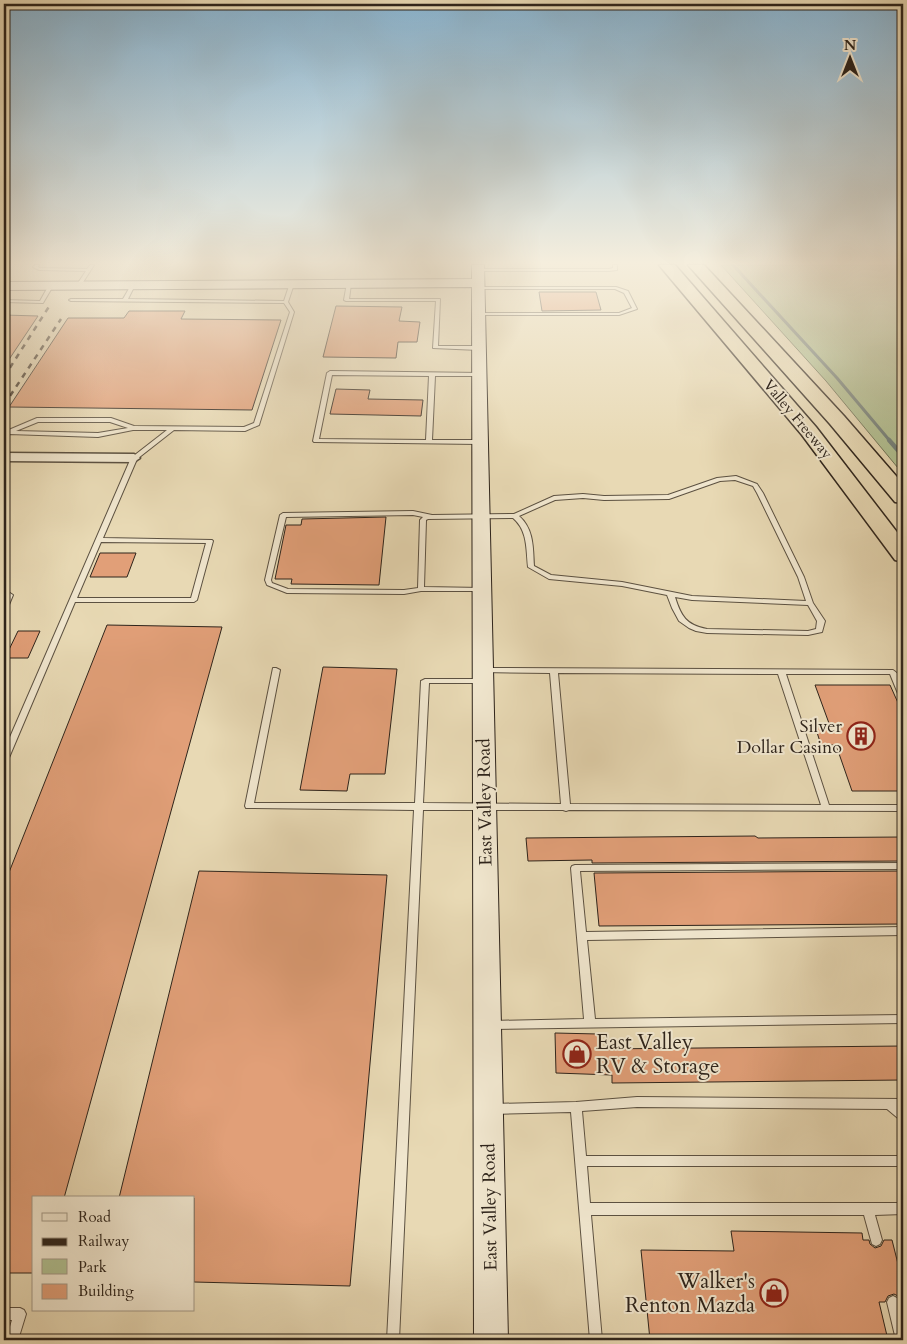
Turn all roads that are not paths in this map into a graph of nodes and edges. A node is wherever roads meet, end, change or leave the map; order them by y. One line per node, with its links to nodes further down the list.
1 (287, 328): 10 (lane)
2 (436, 328): 6 (lane)
3 (480, 328): 6 (street, East Valley Road)
4 (721, 328): 22 (highway, Valley Freeway)
5 (753, 328): 16 (highway, Valley Freeway)
6 (479, 348): 8 (street, East Valley Road)
7 (432, 374): 8 (lane); 12 (lane); 12 (lane)
8 (479, 374): 13 (street, East Valley Road)
9 (133, 428): 10 (lane); 11 (lane); 11 (lane)
10 (172, 429): 15 (lane)
11 (5, 434)
12 (428, 442): 13 (lane)
13 (480, 442): 20 (street, East Valley Road)
14 (4, 457): 15 (street)
15 (134, 458): 21 (lane)
16 (899, 494): 17 (highway, Valley Freeway)
17 (903, 510)
18 (515, 516): 20 (lane); 25 (lane); 28 (lane)
19 (430, 517): 20 (lane); 23 (lane); 23 (lane)
20 (481, 518): 24 (street, East Valley Road)
21 (99, 540): 27 (lane); 27 (lane)
22 (903, 555)
23 (421, 589): 24 (lane)
24 (482, 590): 33 (street, East Valley Road)
25 (670, 594): 28 (lane); 28 (lane)
26 (4, 595): 29 (lane)
27 (73, 600): 35 (lane)
28 (810, 603)
29 (4, 607)
30 (276, 670): 36 (lane)
31 (554, 670): 32 (lane); 33 (lane); 38 (lane)
32 (781, 672): 34 (lane); 39 (lane)
33 (483, 676): 36 (lane); 37 (street, East Valley Road)
34 (903, 696)
35 (4, 760)
36 (419, 808): 37 (lane); 62 (lane)
37 (485, 808): 38 (lane); 46 (street, East Valley Road)
38 (566, 808): 39 (lane)
39 (826, 808): 40 (lane)
40 (903, 808)
41 (903, 866): 43 (lane)
42 (903, 931): 43 (lane)
43 (581, 936): 45 (lane)
44 (903, 1019): 45 (lane)
45 (590, 1024): 46 (lane)
46 (487, 1026): 50 (street, East Valley Road)
47 (889, 1104): 48 (lane); 49 (lane); 51 (lane)
48 (903, 1104)
49 (576, 1107): 50 (lane); 52 (lane)
50 (488, 1109): 63 (street, East Valley Road)
51 (903, 1116)
52 (581, 1161): 53 (lane); 54 (lane)
53 (903, 1161)
54 (585, 1209): 55 (lane); 64 (lane)
55 (868, 1209): 56 (lane); 57 (lane)
56 (903, 1209)
57 (876, 1240)
58 (892, 1302): 60 (lane)
59 (4, 1314): 61 (lane)
60 (901, 1326): 65 (lane)
61 (12, 1340)
62 (393, 1340)
63 (492, 1340)
64 (596, 1340)
65 (902, 1340)

